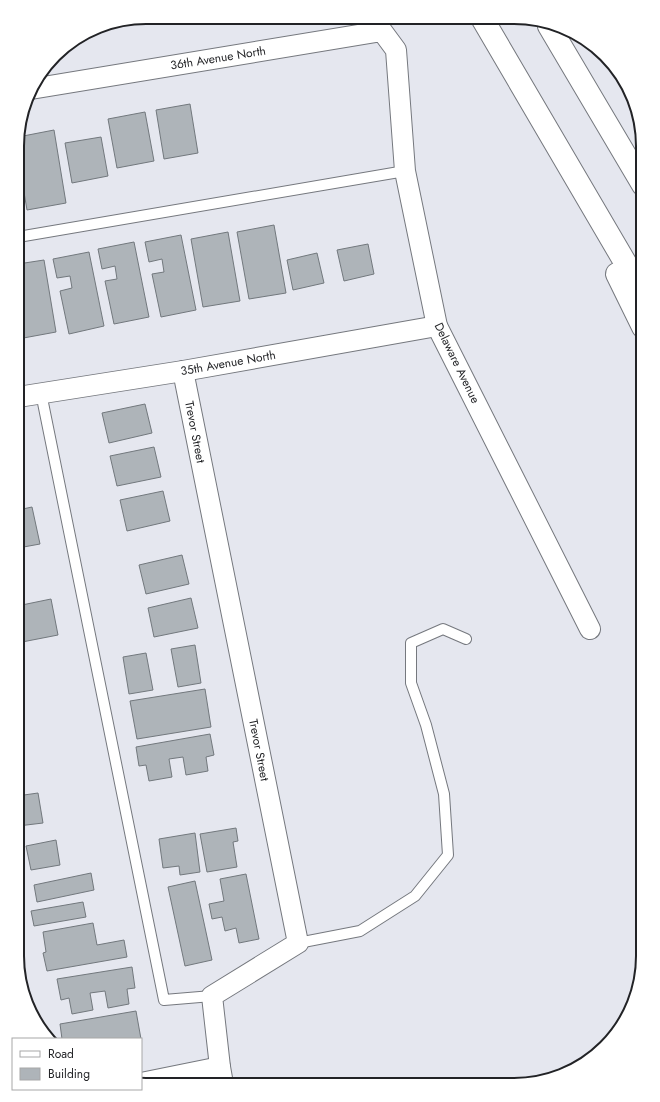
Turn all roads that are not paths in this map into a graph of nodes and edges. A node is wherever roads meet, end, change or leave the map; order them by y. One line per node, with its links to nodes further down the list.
1 (485, 24): 5 (highway)
2 (551, 30): 7 (highway)
3 (396, 50): 4 (street, 36th Avenue North); 6 (street, Delaware Avenue)
4 (39, 87)
5 (539, 117): 9 (highway); 10 (highway)
6 (405, 171): 8 (lane); 11 (street, Delaware Avenue)
7 (636, 173)
8 (24, 236)
9 (636, 281)
10 (636, 313)
11 (437, 326): 12 (street, 35th Avenue North); 15 (street, Delaware Avenue)
12 (183, 371): 13 (street, 35th Avenue North); 17 (street, Trevor Street)
13 (41, 393): 14 (street, 35th Avenue North); 18 (lane)
14 (24, 396)
15 (590, 629)
16 (466, 639): 17 (lane)
17 (298, 943): 18 (street)
18 (212, 996): 19 (street)
19 (221, 1076): 20 (street)
20 (198, 1078)

